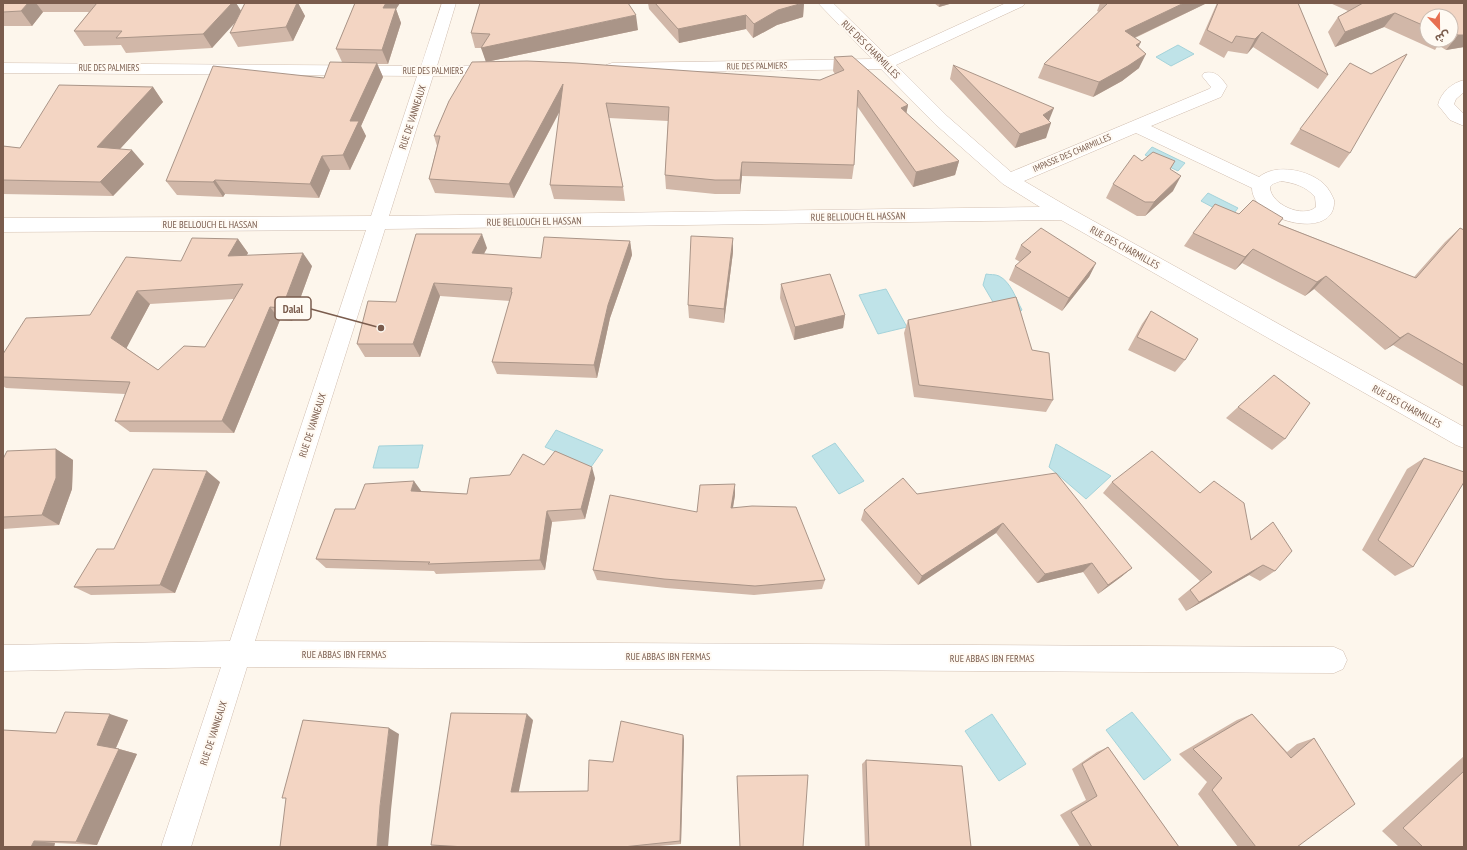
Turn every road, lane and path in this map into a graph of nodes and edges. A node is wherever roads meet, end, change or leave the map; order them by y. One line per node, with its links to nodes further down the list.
1 (449, 3): 8 (street, RUE DE VANNEAUX)
2 (825, 3): 4 (street, RUE DES CHARMILLES)
3 (1018, 3): 4 (street, RUE DES PALMIERS)
4 (886, 64): 6 (street, RUE DES PALMIERS); 13 (street, RUE DES CHARMILLES)
5 (3, 68): 8 (street, RUE DES PALMIERS)
6 (601, 68)
7 (514, 70): 8 (street, RUE DES PALMIERS)
8 (427, 71): 16 (street, RUE DE VANNEAUX)
9 (1210, 76): 12 (street, IMPASSE DES CHARMILLES)
10 (1464, 85): 11 (street)
11 (1464, 121)
12 (1136, 126): 13 (street, IMPASSE DES CHARMILLES); 14 (street)
13 (1009, 180): 15 (street, RUE DES CHARMILLES)
14 (1260, 186)
15 (1064, 213): 16 (street, RUE BELLOUCH EL HASSAN); 18 (street, RUE DES CHARMILLES)
16 (378, 223): 17 (street, RUE BELLOUCH EL HASSAN); 19 (street, RUE DE VANNEAUX)
17 (3, 225)
18 (1464, 438)
19 (238, 654): 20 (street, RUE ABBAS IBN FERMAS); 21 (street, RUE ABBAS IBN FERMAS); 22 (street, RUE DE VANNEAUX)
20 (3, 658)
21 (1334, 660)
22 (176, 847)

